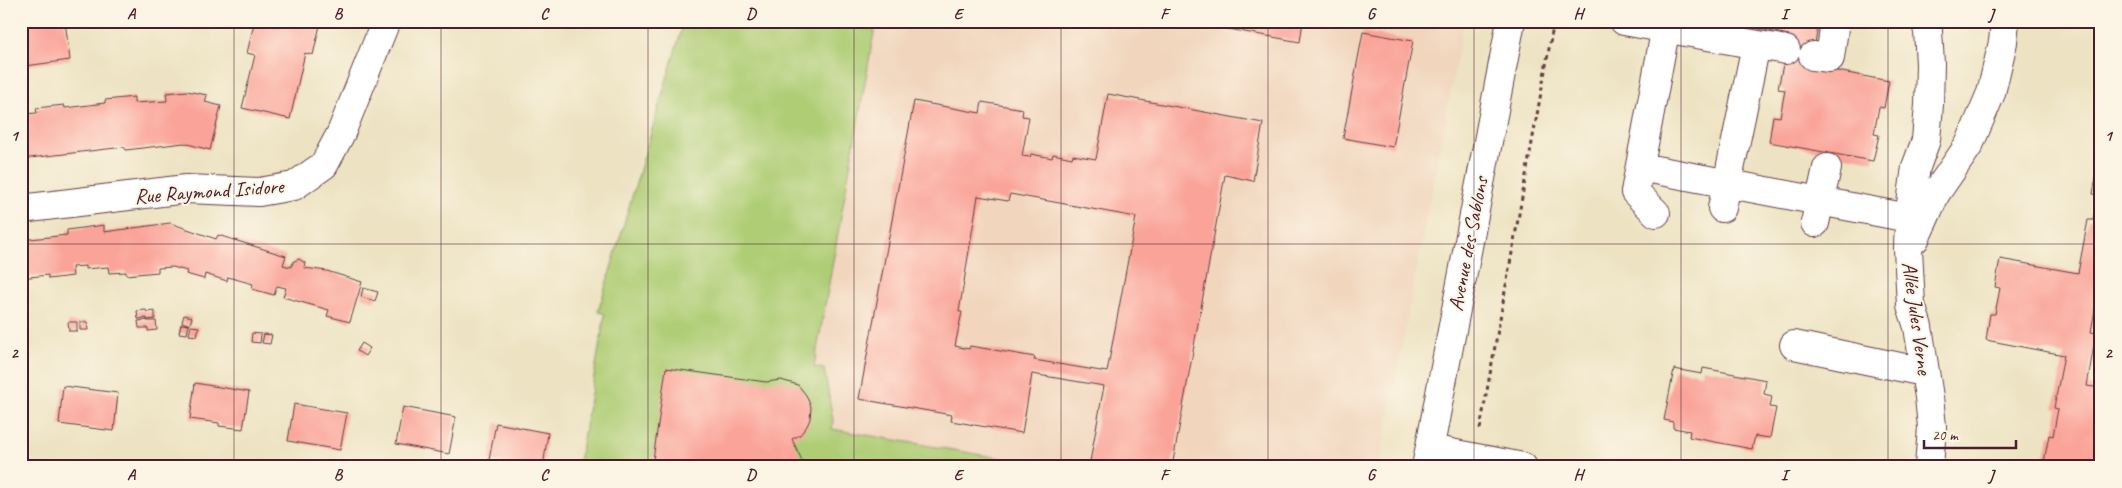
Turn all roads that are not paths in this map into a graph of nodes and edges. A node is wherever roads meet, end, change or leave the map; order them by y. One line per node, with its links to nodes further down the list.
1 (386, 21): 14 (street, Rue Raymond Isidore)
2 (1510, 21): 21 (street, Avenue des Sablons)
3 (1624, 21): 7 (street)
4 (1835, 21): 10 (street)
5 (1925, 21): 17 (street, Allée Jules Verne)
6 (2005, 21): 18 (street)
7 (1666, 25): 8 (street); 11 (street)
8 (1756, 46): 9 (street); 13 (street)
9 (1786, 50)
10 (1813, 56)
11 (1640, 166): 13 (street); 16 (street)
12 (1827, 168): 15 (street)
13 (1724, 196): 15 (street)
14 (21, 209)
15 (1817, 212): 17 (street)
16 (1656, 213)
17 (1909, 218): 18 (street, Allée Jules Verne)
18 (1908, 249): 20 (street, Allée Jules Verne)
19 (1794, 345): 20 (street)
20 (1924, 372): 23 (street, Allée Jules Verne)
21 (1428, 458): 22 (street)
22 (1524, 467)
23 (1929, 467)

